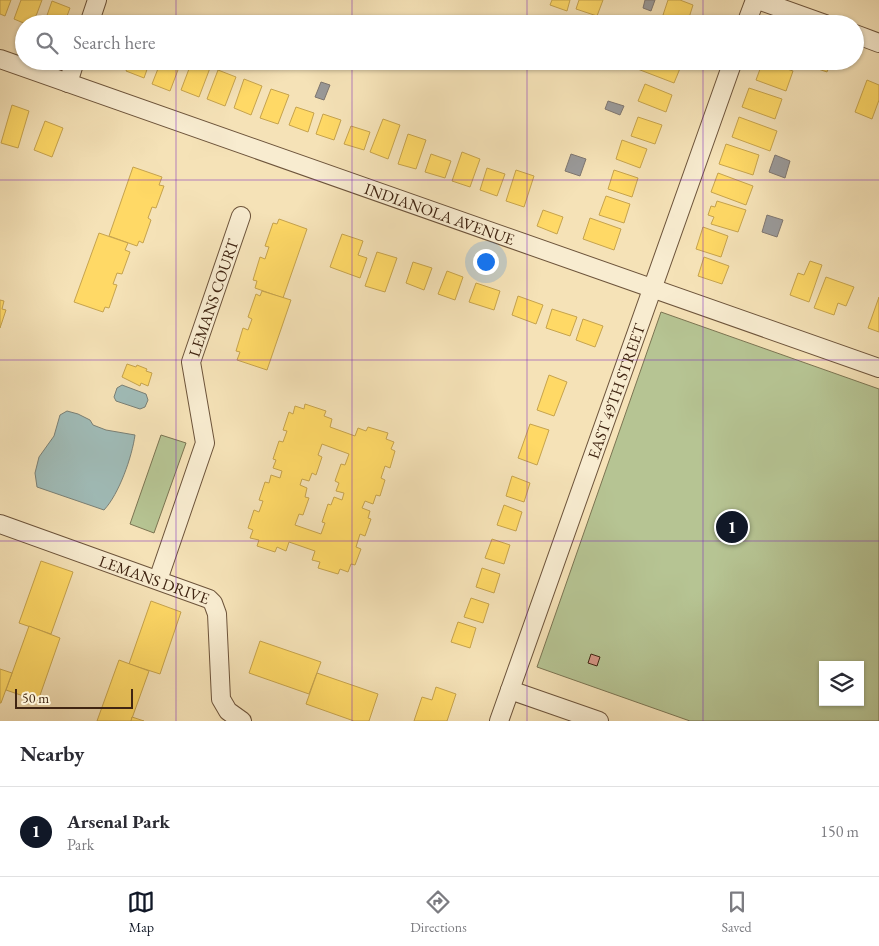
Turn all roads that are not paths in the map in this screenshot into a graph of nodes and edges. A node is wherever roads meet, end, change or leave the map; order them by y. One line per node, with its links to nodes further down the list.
1 (97, 0): 3 (street)
2 (756, 0): 4 (street); 5 (street)
3 (92, 15)
4 (750, 15)
5 (799, 15)
6 (864, 37): 7 (street)
7 (879, 43)
8 (0, 59): 9 (street, INDIANOLA AVENUE)
9 (15, 64)
10 (31, 70): 13 (street, INDIANOLA AVENUE)
11 (73, 70): 13 (street)
12 (730, 70): 15 (street, EAST 49TH STREET)
13 (68, 83): 15 (street, INDIANOLA AVENUE)
14 (241, 216): 18 (street, LEMANS COURT)
15 (652, 289): 16 (street, INDIANOLA AVENUE); 19 (street, EAST 49TH STREET)
16 (879, 368)
17 (0, 524): 18 (street, LEMANS DRIVE)
18 (158, 580): 20 (street, LEMANS DRIVE)
19 (510, 690): 21 (street, EAST 49TH STREET); 22 (street)
20 (242, 721)
21 (498, 721)
22 (599, 721)

